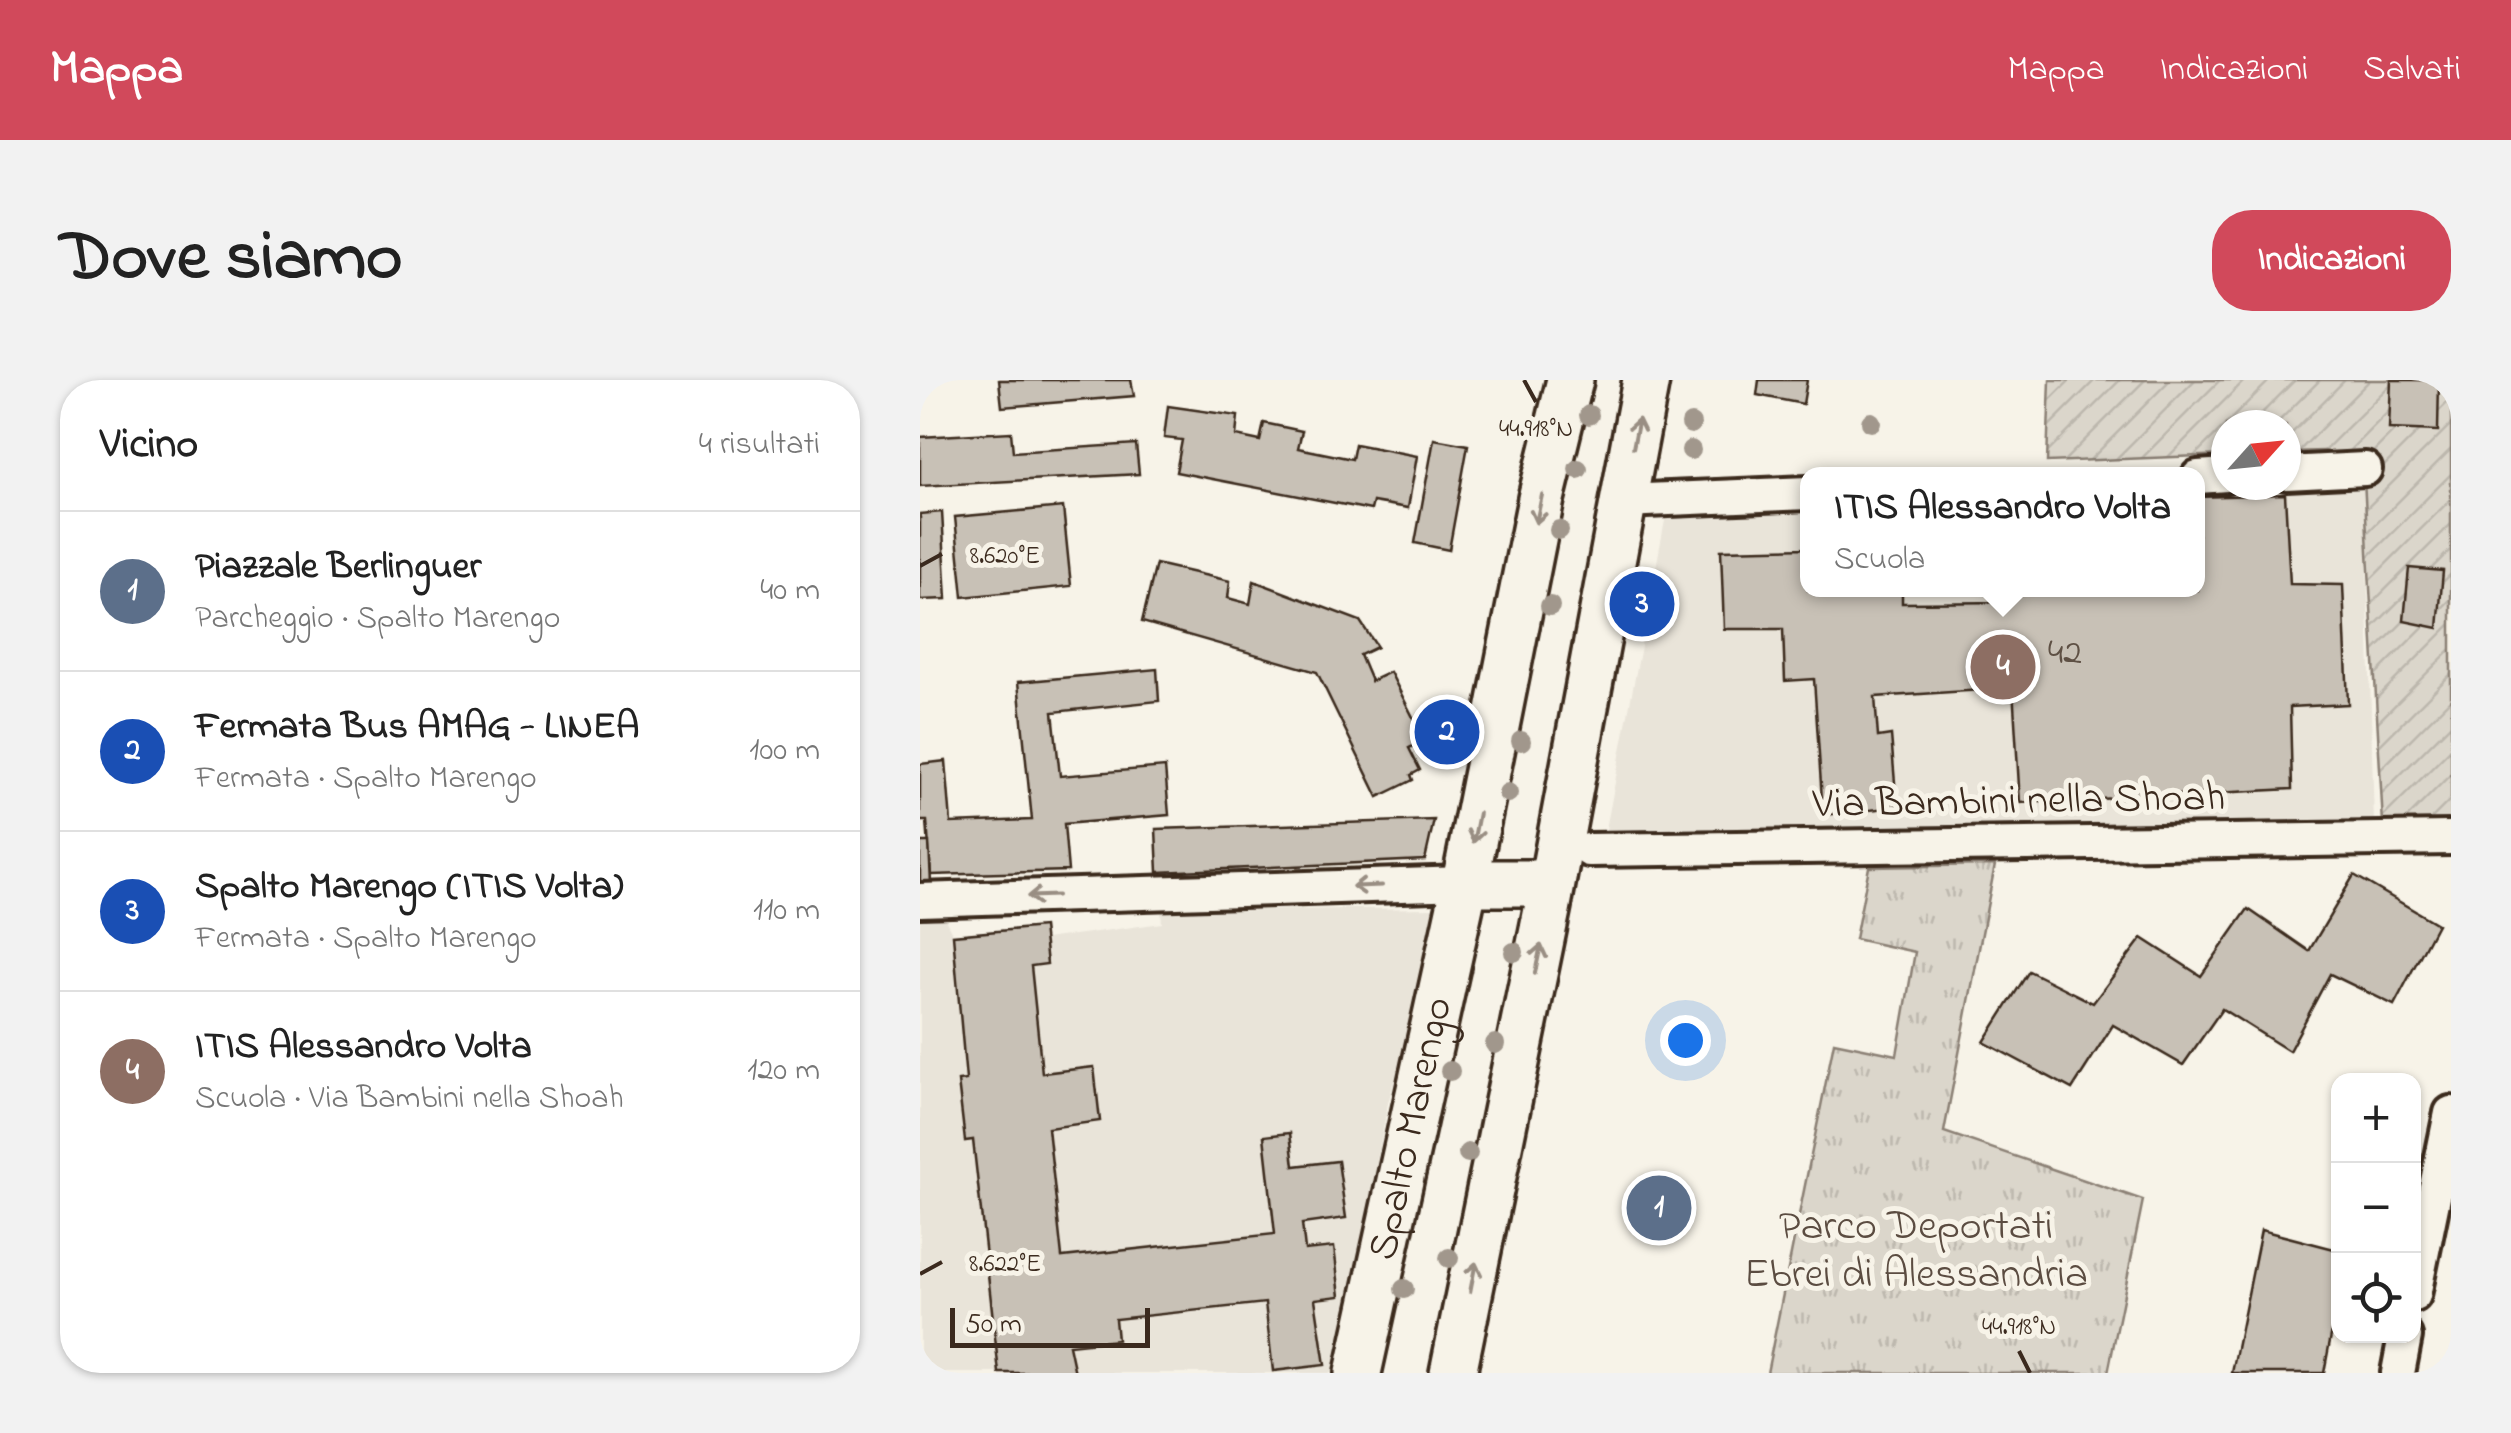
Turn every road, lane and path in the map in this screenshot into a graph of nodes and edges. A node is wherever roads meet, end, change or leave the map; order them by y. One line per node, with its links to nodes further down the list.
1 (1570, 380): 9 (main road, Spalto Marengo, one-way to 9)
2 (1646, 380): 6 (main road, Spalto Marengo, one-way to 2)
3 (2365, 470): 4 (street)
4 (2301, 472)
5 (1800, 493): 6 (street)
6 (1622, 501): 10 (main road, Spalto Marengo)
7 (2451, 838): 8 (street, Via Bambini nella Shoah)
8 (1589, 850)
9 (1465, 883): 10 (main road); 11 (street, one-way to 11); 15 (main road, Spalto Marengo)
10 (1551, 883): 16 (main road, Spalto Marengo, one-way to 10)
11 (920, 900)
12 (2451, 1113): 13 (street)
13 (2421, 1261)
14 (2404, 1343): 17 (street)
15 (1358, 1373)
16 (1453, 1373)
17 (2398, 1373)

